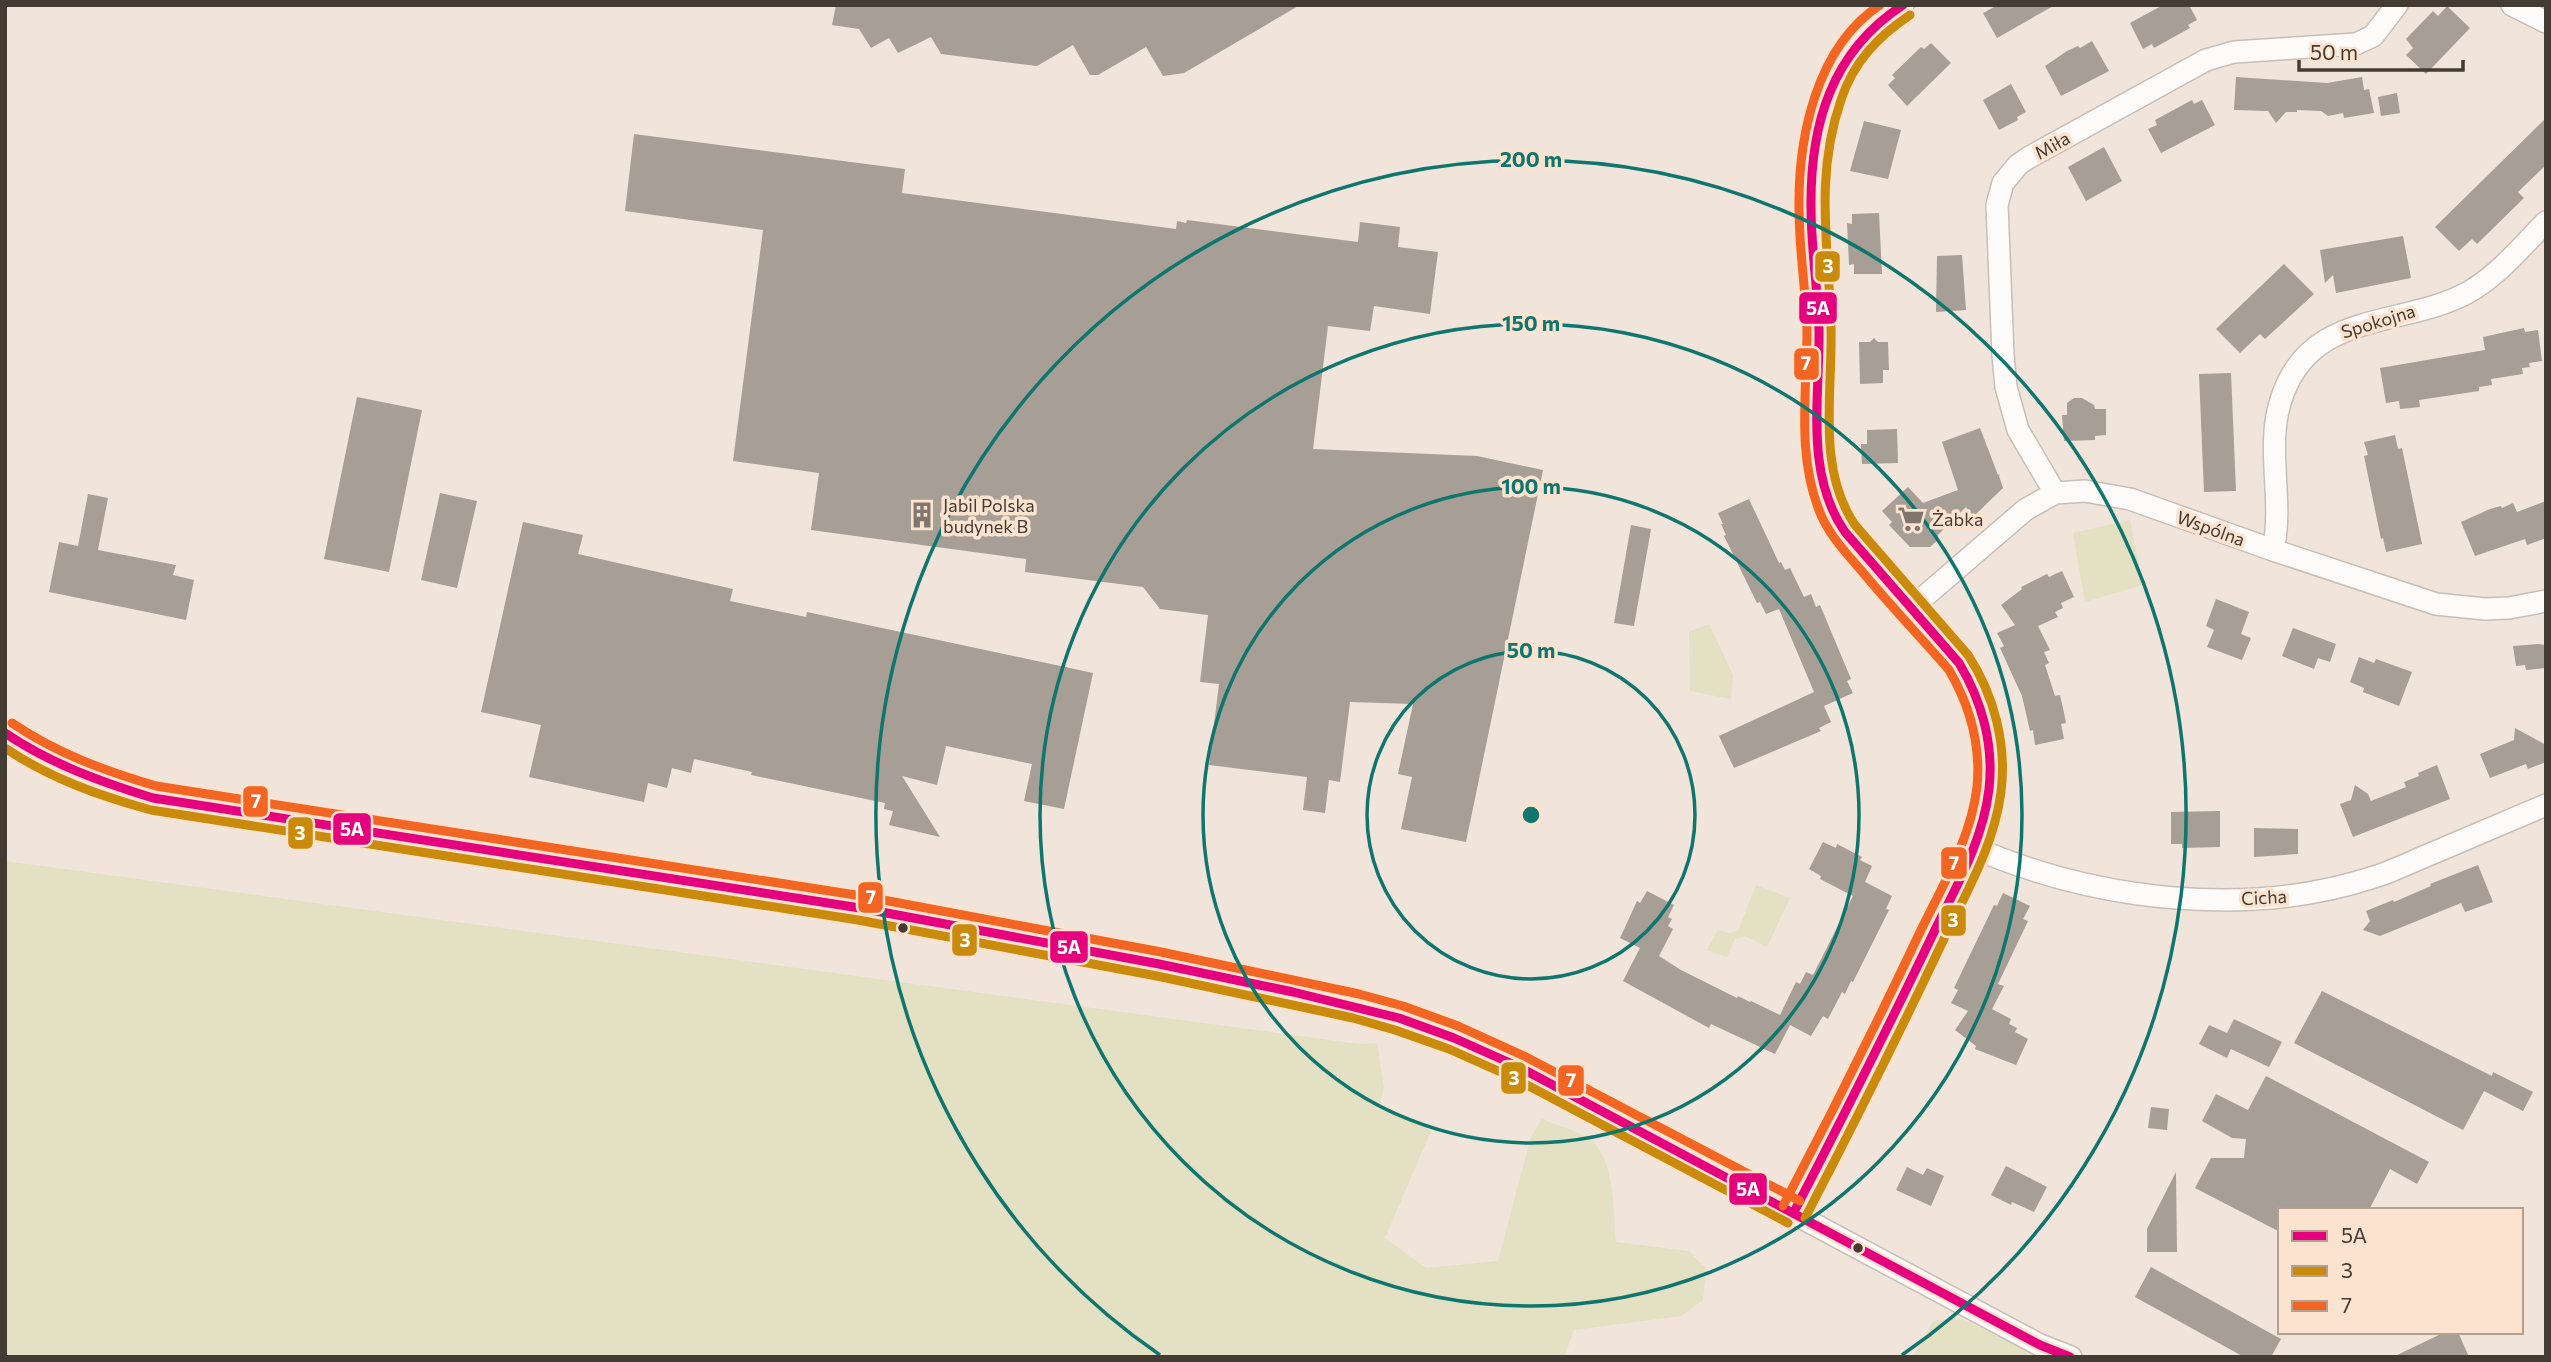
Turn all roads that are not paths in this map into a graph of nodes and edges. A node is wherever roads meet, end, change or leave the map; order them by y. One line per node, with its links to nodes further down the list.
1 (1903, 5): 7 (street)
2 (2397, 5): 4 (street, Miła)
3 (2546, 222): 5 (street, Spokojna)
4 (2055, 494): 5 (street, Wspólna); 7 (street, Wspólna)
5 (2273, 550): 6 (street, Wspólna)
6 (2546, 601)
7 (1910, 609): 10 (street)
8 (5, 733): 11 (street)
9 (2546, 805): 10 (street, Cicha)
10 (1972, 847): 11 (street)
11 (1794, 1212): 12 (street)
12 (2071, 1357)

